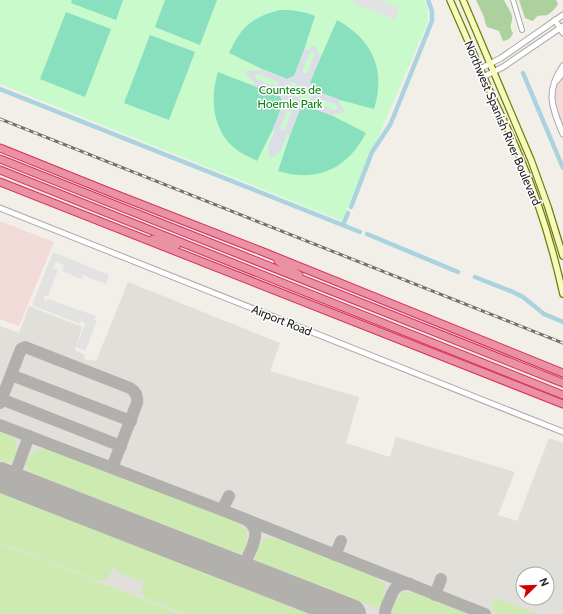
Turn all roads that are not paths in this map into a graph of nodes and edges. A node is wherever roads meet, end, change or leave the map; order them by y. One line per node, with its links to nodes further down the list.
1 (450, 0): 9 (main road, Northwest Spanish River Boulevard)
2 (463, 0): 7 (main road, Northwest Spanish River Boulevard)
3 (513, 0): 6 (street)
4 (559, 18): 5 (street); 7 (street)
5 (562, 28): 10 (street)
6 (522, 30)
7 (490, 64): 9 (street); 10 (main road, Northwest Spanish River Boulevard)
8 (563, 66): 13 (street)
9 (480, 69): 12 (main road, Northwest Spanish River Boulevard)
10 (494, 72): 12 (street); 23 (main road, Northwest Spanish River Boulevard)
11 (563, 73): 13 (street)
12 (483, 77): 25 (main road, Northwest Spanish River Boulevard)
13 (554, 84): 14 (street)
14 (563, 134)
15 (0, 148): 22 (highway)
16 (0, 159): 24 (highway)
17 (0, 170): 21 (highway)
18 (0, 182): 20 (highway)
19 (0, 208): 30 (street, Airport Road)
20 (126, 232): 21 (highway); 29 (highway)
21 (203, 251): 28 (highway)
22 (261, 251): 24 (highway); 26 (highway)
23 (563, 256)
24 (317, 286): 27 (highway)
25 (563, 294)
26 (563, 373)
27 (563, 383)
28 (563, 395)
29 (563, 404)
30 (563, 432)

